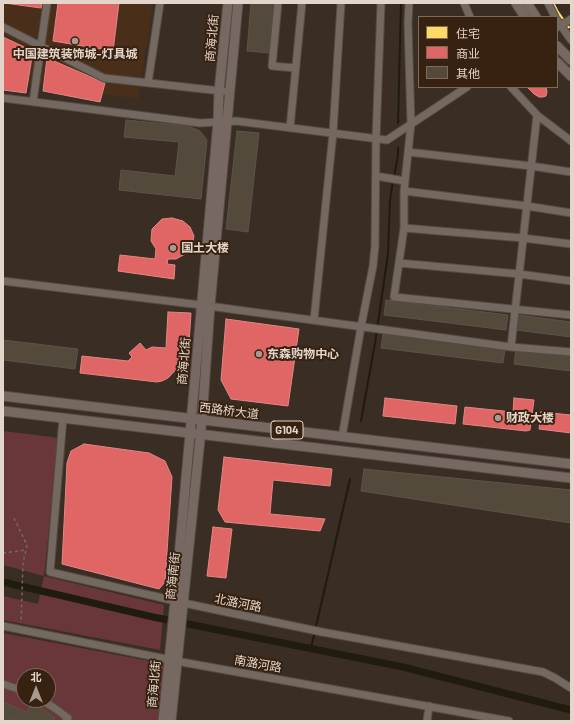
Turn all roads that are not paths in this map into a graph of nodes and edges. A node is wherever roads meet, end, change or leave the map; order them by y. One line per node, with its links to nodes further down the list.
1 (47, 3): 22 (street)
2 (160, 3): 28 (street)
3 (228, 3): 31 (main road, 商海北街)
4 (238, 3): 32 (main road, 商海北街)
5 (278, 3): 26 (street)
6 (302, 3): 26 (street)
7 (341, 3): 39 (street)
8 (381, 3): 40 (street)
9 (409, 3): 37 (street)
10 (464, 3): 14 (street)
11 (516, 3): 15 (main road)
12 (527, 3): 16 (main road)
13 (548, 3): 17 (street)
14 (470, 16)
15 (524, 16)
16 (535, 16)
17 (554, 16)
18 (571, 18): 19 (street)
19 (558, 24): 21 (street)
20 (3, 27): 22 (street)
21 (571, 40)
22 (41, 46): 28 (street); 34 (street)
23 (558, 47): 24 (main road)
24 (571, 60)
25 (558, 63): 27 (main road)
26 (296, 68): 38 (street)
27 (571, 76)
28 (148, 83): 31 (street)
29 (465, 88): 37 (street)
30 (513, 88): 35 (street)
31 (219, 91): 32 (street); 36 (main road, 商海北街)
32 (230, 92): 36 (main road, 商海北街)
33 (3, 98): 34 (street)
34 (33, 102): 36 (street)
35 (537, 115): 41 (street); 43 (street)
36 (223, 122): 38 (street); 57 (main road, 商海北街)
37 (411, 124): 40 (street); 42 (street)
38 (290, 128): 39 (street)
39 (333, 133): 40 (street); 60 (street)
40 (376, 139): 45 (street)
41 (571, 141)
42 (408, 152): 43 (street); 46 (street)
43 (531, 166): 44 (street); 48 (street)
44 (571, 172)
45 (376, 176): 46 (street); 61 (street)
46 (405, 181): 47 (street)
47 (404, 191): 48 (street); 50 (street)
48 (527, 206): 49 (street); 51 (street)
49 (571, 213)
50 (404, 228): 51 (street); 53 (street)
51 (523, 238): 52 (street); 54 (street)
52 (571, 244)
53 (399, 263): 54 (street); 58 (street)
54 (519, 274): 56 (street); 58 (street)
55 (3, 281): 57 (street)
56 (571, 281)
57 (206, 306): 60 (street); 67 (main road, 商海北街); 68 (main road, 商海北街)
58 (515, 310): 59 (street); 62 (street)
59 (571, 315)
60 (314, 320): 61 (street)
61 (361, 327): 62 (street); 71 (street)
62 (511, 347): 63 (street)
63 (571, 352)
64 (3, 396): 67 (main road, 西路桥大道 / G104)
65 (3, 411): 66 (main road, G104)
66 (63, 418): 69 (main road, G104); 74 (street, 北潞河路)
67 (191, 419): 68 (main road, 西路桥大道 / G104); 69 (main road, 商海北街)
68 (202, 420): 70 (main road, 商海北街); 71 (main road, 西路桥大道 / G104)
69 (190, 433): 70 (main road, G104); 74 (main road, 商海北街)
70 (200, 434): 73 (main road, G104); 74 (main road, 商海南街)
71 (342, 437): 72 (main road, 西路桥大道 / G104)
72 (571, 464)
73 (571, 478)
74 (178, 604): 76 (main road, 商海南街); 79 (street, 北潞河路)
75 (3, 626): 76 (street, 南潞河路)
76 (172, 660): 80 (street, 南潞河路); 83 (main road, 商海北街); 84 (main road, 商海南街)
77 (3, 684): 78 (street)
78 (16, 688)
79 (571, 688)
80 (429, 706): 85 (street); 86 (street, 南潞河路)
81 (56, 708): 82 (street)
82 (66, 721)
83 (163, 721)
84 (170, 721)
85 (427, 721)
86 (509, 721)

